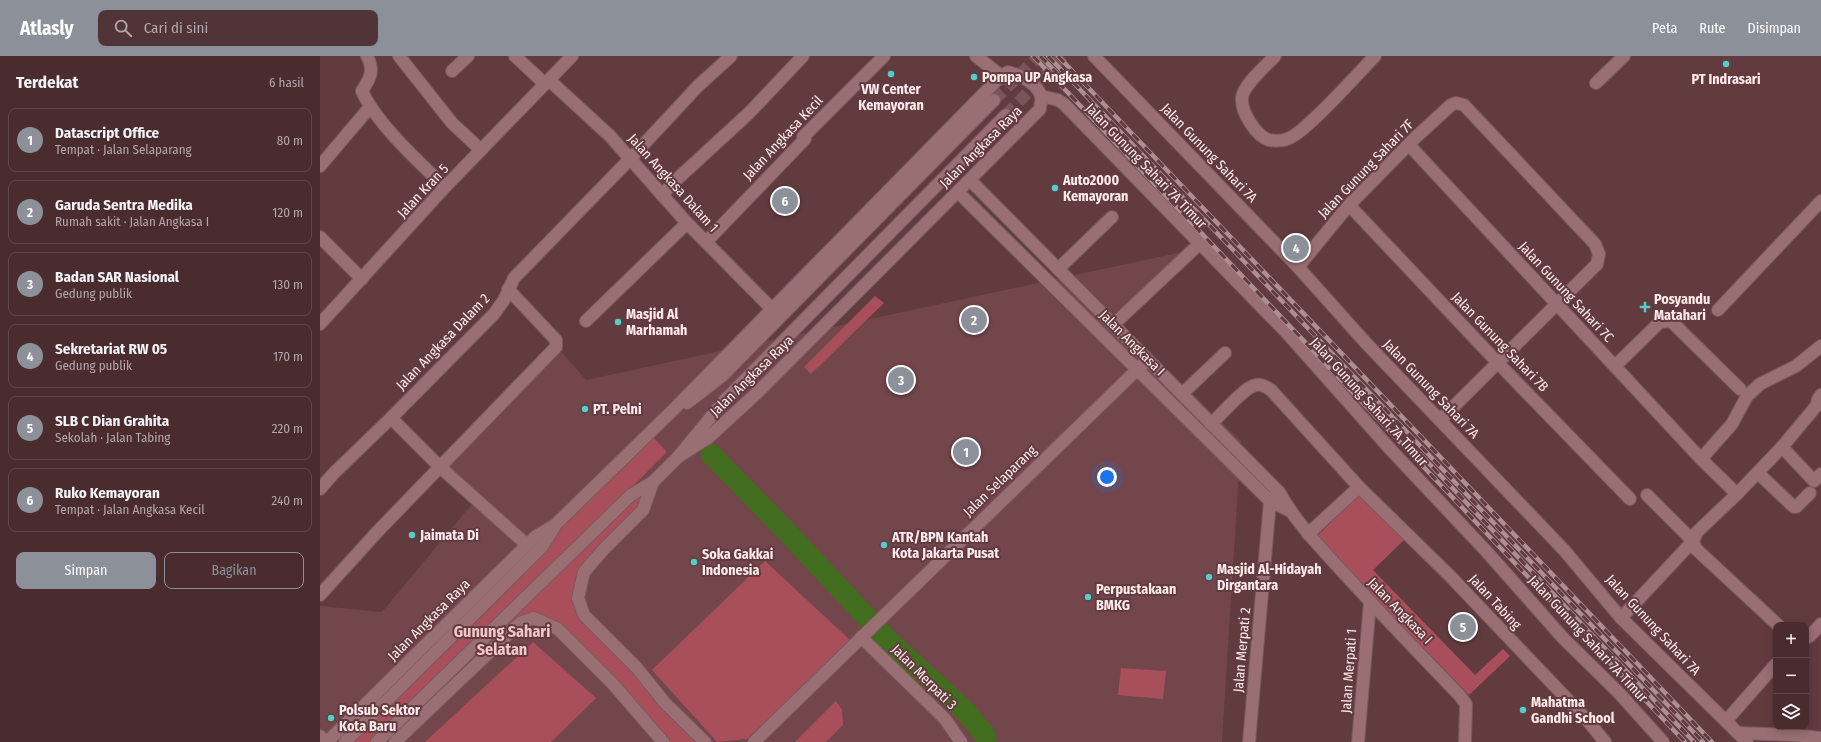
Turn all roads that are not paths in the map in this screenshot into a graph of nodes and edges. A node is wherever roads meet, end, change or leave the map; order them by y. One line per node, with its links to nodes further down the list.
1 (367, 56): 20 (street)
2 (399, 56): 23 (street)
3 (468, 56): 14 (street)
4 (515, 56): 16 (street, Jalan Angkasa Dalam 1)
5 (572, 56): 16 (street, Jalan Kran 5)
6 (731, 56): 24 (street, Jalan Angkasa Dalam 2)
7 (803, 56): 29 (street)
8 (884, 56): 35 (street, Jalan Angkasa Kecil)
9 (976, 56): 15 (street)
10 (1094, 56): 37 (street, Jalan Gunung Sahari 7A)
11 (1275, 56): 12 (street)
12 (1374, 56)
13 (1624, 56): 17 (street)
14 (452, 71)
15 (1001, 76): 18 (street); 42 (street, Jalan Angkasa Raya)
16 (547, 82): 23 (street, Jalan Kran 5); 24 (street, Jalan Angkasa Dalam 1)
17 (1596, 83)
18 (1041, 96): 26 (street, Jalan Angkasa Raya); 109 (street, Jalan Gunung Sahari 7A Timur)
19 (994, 100): 56 (street, Jalan Angkasa Raya)
20 (370, 107): 25 (street); 27 (street)
21 (1006, 115): 61 (street, Jalan Angkasa Raya)
22 (1409, 145): 31 (street, Jalan Gunung Sahari 7F); 41 (street, Jalan Gunung Sahari 7C); 41 (street, Jalan Gunung Sahari 7F)
23 (481, 150): 27 (street, Jalan Kran 5)
24 (630, 159): 29 (street, Jalan Angkasa Dalam 1); 40 (street, Jalan Angkasa Dalam 2)
25 (320, 166)
26 (970, 180): 28 (street, Jalan Angkasa Raya); 38 (street, Jalan Angkasa I)
27 (446, 187): 39 (street, Jalan Kran 5)
28 (958, 192): 52 (street, Jalan Angkasa I); 61 (street, Jalan Angkasa Raya)
29 (662, 195): 33 (street, Jalan Angkasa Dalam 1)
30 (1821, 201): 43 (street)
31 (1349, 205): 37 (street, Jalan Gunung Sahari 7F); 50 (street, Jalan Gunung Sahari 7B)
32 (1112, 217): 38 (street)
33 (687, 223): 35 (street, Jalan Angkasa Dalam 1); 44 (street)
34 (320, 237): 39 (street)
35 (706, 242): 42 (street, Jalan Angkasa Dalam 1)
36 (1196, 247): 46 (street)
37 (1298, 267): 58 (street, Jalan Gunung Sahari 7A)
38 (1058, 269): 46 (street, Jalan Angkasa I)
39 (362, 279): 45 (street, Jalan Kran 5)
40 (508, 289): 57 (street, Jalan Angkasa Dalam 2); 63 (street)
41 (1557, 304): 50 (street); 51 (street, Jalan Gunung Sahari 7C)
42 (771, 308): 56 (street, Jalan Angkasa Raya)
43 (1718, 310)
44 (586, 321)
45 (320, 324)
46 (1113, 325): 49 (street, Jalan Angkasa I)
47 (1821, 346): 62 (street)
48 (1225, 353): 54 (street)
49 (1148, 360): 52 (street, Jalan Selaparang); 54 (street, Jalan Angkasa I)
50 (1498, 363): 58 (street); 72 (street, Jalan Gunung Sahari 7B)
51 (1615, 366): 53 (street); 62 (street, Jalan Gunung Sahari 7C)
52 (1137, 370): 73 (street, Jalan Angkasa I); 85 (street, Jalan Selaparang)
53 (1740, 389)
54 (1182, 394): 59 (street, Jalan Angkasa I)
55 (1821, 395): 60 (street)
56 (672, 411): 75 (street, Jalan Angkasa Raya)
57 (391, 418): 63 (street); 68 (street, Jalan Angkasa Dalam 2)
58 (1440, 420): 81 (street, Jalan Gunung Sahari 7A)
59 (1211, 424): 67 (street, Jalan Tabing); 69 (street, Jalan Angkasa I)
60 (1782, 447): 64 (street); 66 (street)
61 (678, 457): 65 (street, Jalan Angkasa Raya)
62 (1701, 460): 70 (street, Jalan Gunung Sahari 7C)
63 (440, 467): 78 (street); 79 (street)
64 (1758, 473): 66 (street); 70 (street)
65 (653, 482): 86 (street, Jalan Angkasa Raya); 102 (street, Jalan Angkasa Raya)
66 (1816, 484)
67 (1359, 487): 76 (street); 108 (street, Jalan Tabing)
68 (320, 489)
69 (1278, 492): 73 (street); 74 (street, Jalan Angkasa I)
70 (1737, 494): 77 (street)
71 (1647, 495): 77 (street)
72 (1630, 499)
73 (1270, 501): 74 (street, Jalan Angkasa I); 105 (street, Jalan Merpati 2)
74 (1288, 510): 76 (street, Jalan Angkasa I)
75 (555, 525): 78 (street, Jalan Angkasa Raya); 89 (street, Jalan Angkasa Raya)
76 (1308, 534): 80 (street, Jalan Angkasa I)
77 (1693, 541): 81 (street); 82 (street)
78 (527, 545): 90 (street, Jalan Angkasa Raya)
79 (320, 594)
80 (1370, 602): 106 (street, Jalan Merpati 1); 107 (street, Jalan Angkasa I)
81 (1621, 618): 93 (street, Jalan Gunung Sahari 7A)
82 (1775, 622)
83 (1821, 624): 84 (street)
84 (1809, 636)
85 (861, 637): 103 (street, Jalan Selaparang); 104 (street, Jalan Merpati 3)
86 (475, 647): 87 (street); 91 (street, Jalan Angkasa Raya)
87 (493, 647): 92 (street); 101 (street)
88 (1773, 667): 93 (street)
89 (417, 672): 90 (street); 98 (street, Jalan Angkasa Raya)
90 (397, 673): 97 (street, Jalan Angkasa Raya)
91 (445, 676): 92 (street); 99 (street, Jalan Angkasa Raya)
92 (440, 699): 100 (street)
93 (1726, 721): 94 (street, Jalan Gunung Sahari 7A)
94 (1738, 733): 96 (street); 110 (street, Jalan Gunung Sahari 7A)
95 (320, 736): 97 (street)
96 (1821, 738)
97 (327, 742)
98 (345, 742)
99 (377, 742)
100 (396, 742)
101 (663, 742)
102 (705, 742)
103 (754, 742)
104 (961, 742)
105 (1249, 742)
106 (1358, 742)
107 (1465, 742)
108 (1605, 742)
109 (1663, 742)
110 (1747, 742)

